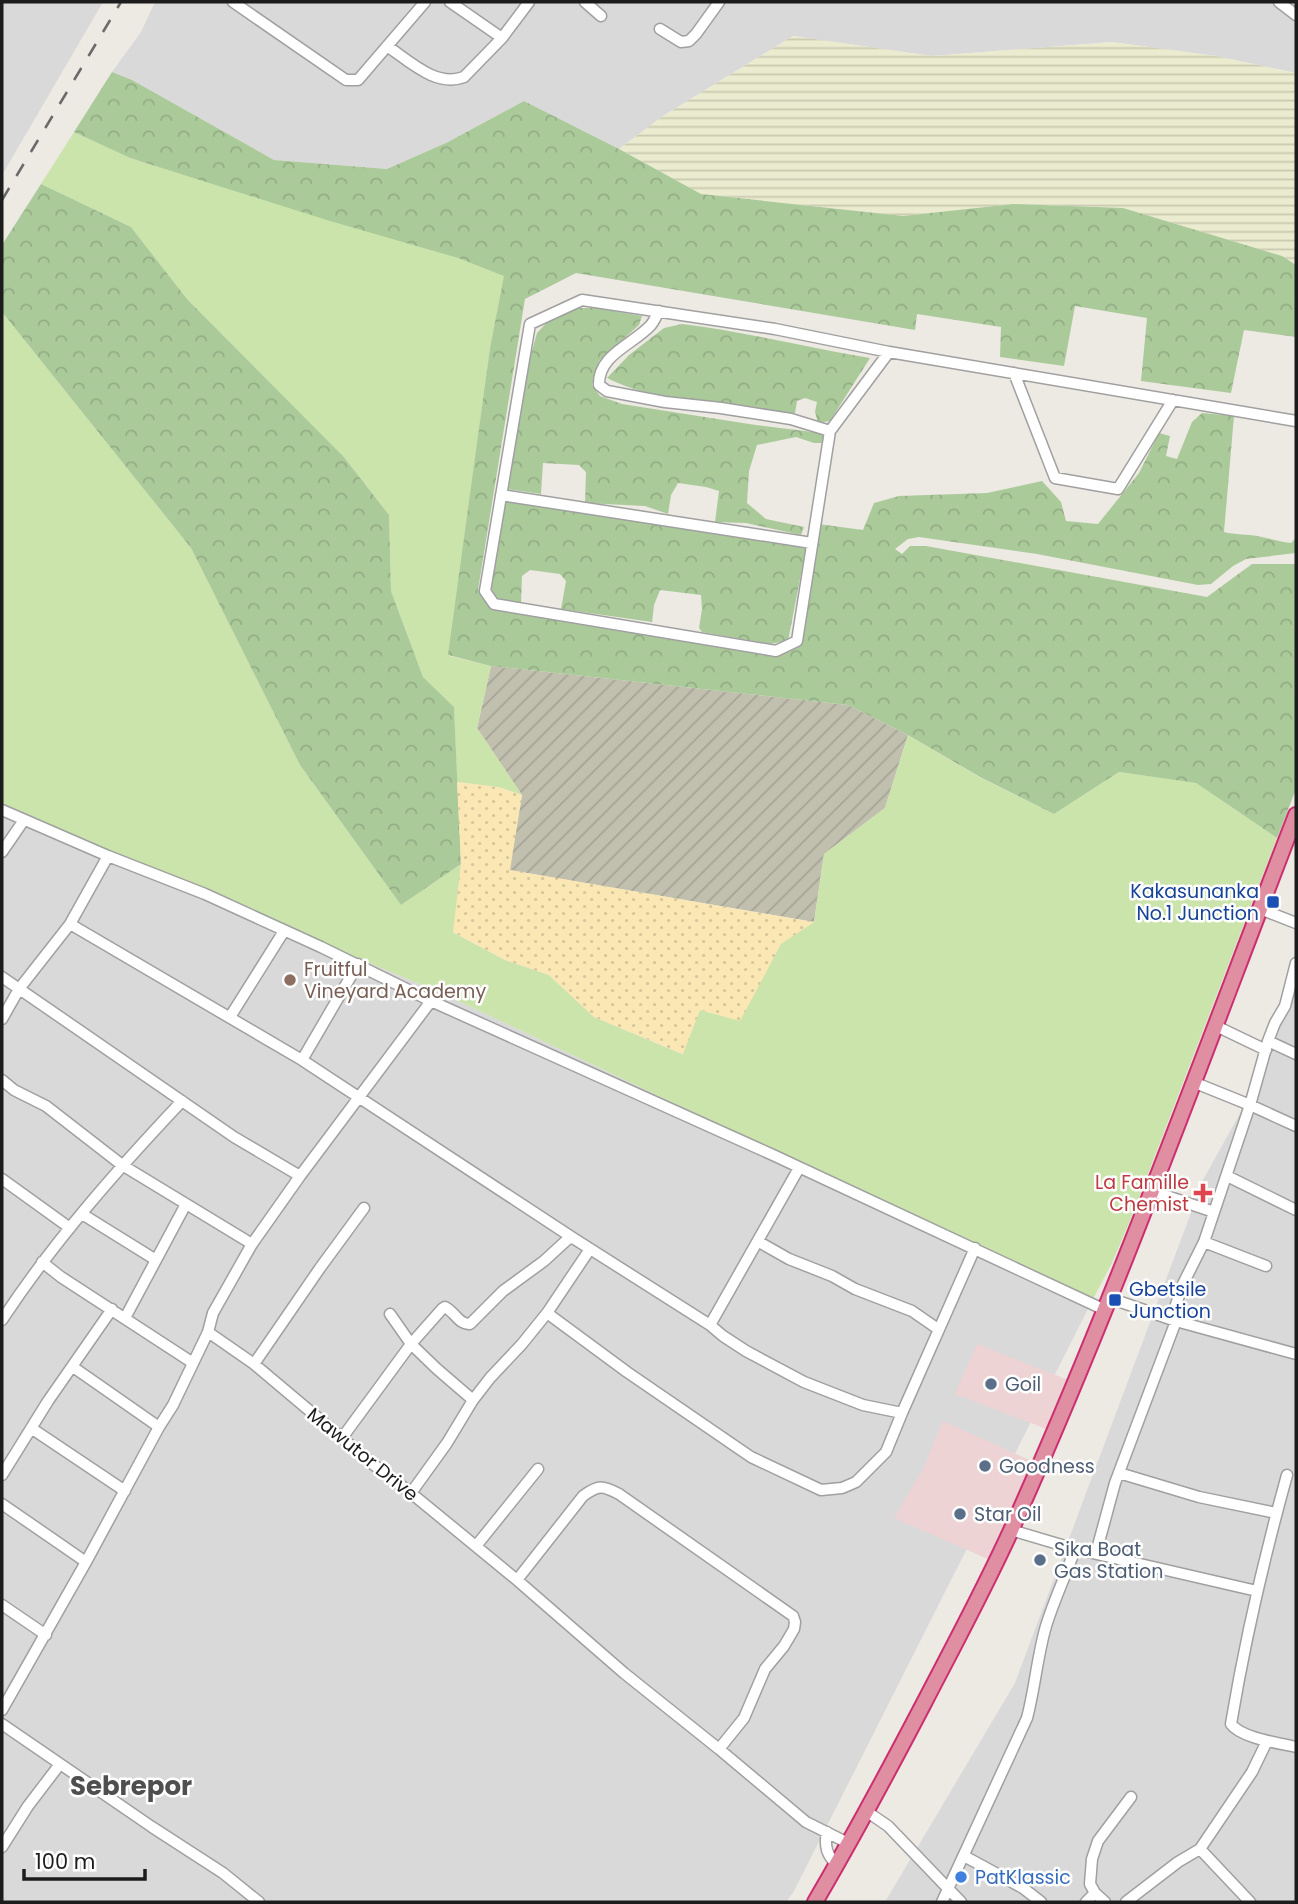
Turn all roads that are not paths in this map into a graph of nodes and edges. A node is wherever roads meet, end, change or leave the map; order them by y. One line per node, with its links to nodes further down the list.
1 (233, 2): 12 (street)
2 (425, 2): 12 (street)
3 (450, 2): 11 (street)
4 (529, 2): 11 (street)
5 (585, 2): 9 (street)
6 (719, 2): 10 (street)
7 (1279, 2): 8 (street)
8 (1296, 15)
9 (601, 16)
10 (660, 29)
11 (502, 38): 12 (street)
12 (387, 46)
13 (659, 311): 14 (street); 18 (street); 19 (street)
14 (889, 352): 15 (street); 18 (street)
15 (1014, 373): 16 (street); 16 (street)
16 (1173, 400): 17 (street)
17 (1296, 421)
18 (830, 431): 20 (street)
19 (501, 495): 20 (street); 20 (street)
20 (812, 543)
21 (2, 810): 23 (street)
22 (1296, 815): 26 (highway)
23 (24, 820): 24 (street); 25 (street)
24 (2, 852)
25 (108, 856): 28 (street); 29 (street)
26 (1260, 909): 27 (street); 37 (highway)
27 (1296, 923)
28 (70, 924): 33 (street); 35 (street)
29 (284, 931): 31 (street); 35 (street)
30 (1296, 963): 38 (street)
31 (358, 964): 34 (street); 40 (street)
32 (2, 977): 33 (street)
33 (19, 989): 36 (street); 44 (street)
34 (431, 1001): 43 (street); 48 (street)
35 (230, 1017): 40 (street)
36 (2, 1018)
37 (1216, 1026): 38 (street); 42 (highway)
38 (1267, 1045): 39 (street); 45 (street)
39 (1296, 1054)
40 (303, 1060): 43 (street)
41 (2, 1080): 47 (street)
42 (1193, 1082): 45 (street); 52 (highway)
43 (359, 1097): 49 (street); 59 (street)
44 (181, 1101): 47 (street); 49 (street)
45 (1250, 1105): 46 (street); 50 (street)
46 (1296, 1126)
47 (122, 1165): 53 (street); 57 (street)
48 (799, 1168): 60 (street); 63 (street)
49 (300, 1176): 62 (street)
50 (1227, 1176): 55 (street); 56 (street)
51 (3, 1182): 58 (street)
52 (1152, 1191): 56 (street); 68 (highway)
53 (186, 1204): 62 (street); 65 (street)
54 (364, 1208): 81 (street)
55 (1296, 1210)
56 (1214, 1212): 61 (street)
57 (82, 1214): 58 (street); 65 (street)
58 (70, 1228): 66 (street)
59 (573, 1238): 64 (street); 78 (street)
60 (759, 1242): 75 (street); 76 (street)
61 (1204, 1242): 67 (street); 74 (street)
62 (252, 1244): 77 (street)
63 (975, 1248): 68 (street); 76 (street)
64 (590, 1249): 70 (street); 75 (street)
65 (156, 1260): 72 (street)
66 (42, 1262): 69 (street); 73 (street)
67 (1266, 1266)
68 (1107, 1304): 74 (street); 96 (highway)
69 (112, 1309): 72 (street); 82 (street)
70 (547, 1313): 83 (street); 84 (street)
71 (390, 1314): 78 (street)
72 (125, 1318): 80 (street)
73 (2, 1320)
74 (1173, 1320): 79 (street); 89 (street)
75 (710, 1325): 84 (street)
76 (938, 1329): 84 (street)
77 (208, 1332): 80 (street); 81 (street, Mawutor Drive)
78 (411, 1344): 83 (street); 87 (street)
79 (1296, 1354)
80 (193, 1363): 85 (street)
81 (254, 1364): 87 (street, Mawutor Drive)
82 (73, 1367): 85 (street); 86 (street)
83 (473, 1400): 93 (street)
84 (902, 1413)
85 (159, 1427): 92 (street)
86 (31, 1428): 90 (street); 92 (street)
87 (342, 1438): 93 (street, Mawutor Drive)
88 (538, 1469): 97 (street)
89 (1119, 1474): 95 (street); 99 (street)
90 (2, 1475)
91 (1287, 1475): 95 (street)
92 (125, 1491): 100 (street)
93 (411, 1493): 97 (street, Mawutor Drive)
94 (2, 1504): 100 (street)
95 (1276, 1513): 102 (street)
96 (1011, 1530): 98 (street); 112 (highway)
97 (475, 1546): 101 (street, Mawutor Drive)
98 (1075, 1549): 99 (street); 117 (street)
99 (1096, 1553): 102 (street)
100 (86, 1562): 104 (street)
101 (517, 1580): 109 (street, Mawutor Drive); 109 (street)
102 (1257, 1591): 107 (street)
103 (2, 1605): 104 (street)
104 (46, 1635): 105 (street)
105 (2, 1710)
106 (2, 1724): 110 (street)
107 (1267, 1741): 108 (street); 116 (street)
108 (1296, 1747)
109 (719, 1749): 113 (street, Mawutor Drive)
110 (60, 1764): 115 (street); 121 (street)
111 (1131, 1797): 120 (street)
112 (866, 1811): 114 (highway); 119 (street)
113 (827, 1832): 114 (street, Mawutor Drive); 118 (street)
114 (848, 1843): 118 (highway)
115 (2, 1847)
116 (1199, 1849): 128 (street); 129 (street)
117 (964, 1856): 119 (street); 125 (street)
118 (837, 1865): 122 (highway)
119 (947, 1889): 123 (street); 124 (street)
120 (1095, 1892): 126 (street); 127 (street)
121 (259, 1902)
122 (815, 1902)
123 (942, 1902)
124 (961, 1902)
125 (1041, 1902)
126 (1086, 1902)
127 (1105, 1902)
128 (1126, 1902)
129 (1250, 1902)

